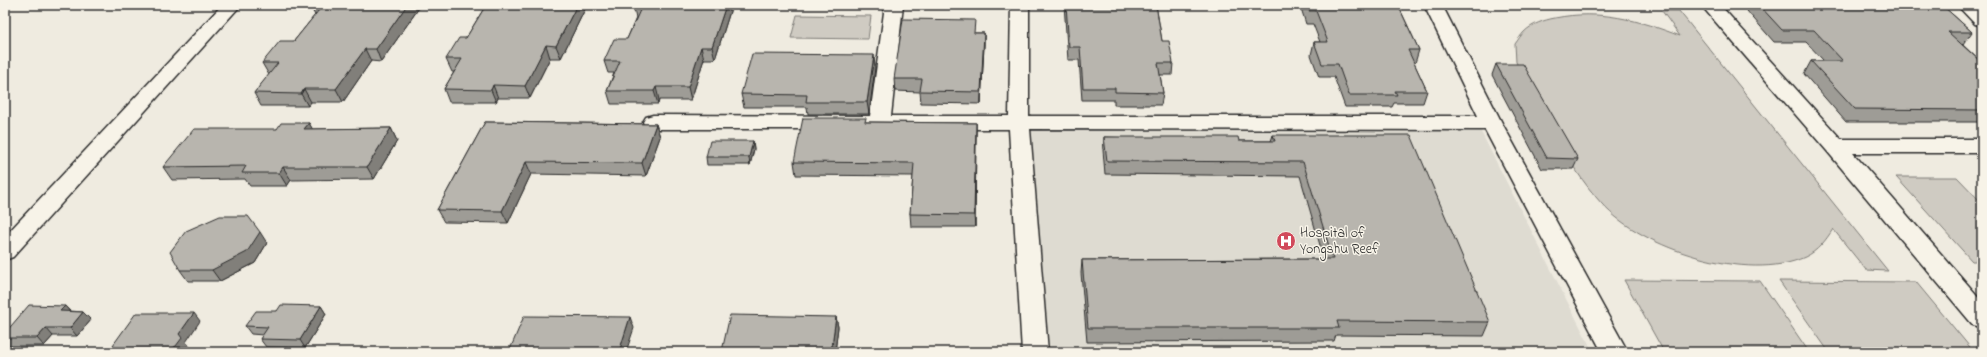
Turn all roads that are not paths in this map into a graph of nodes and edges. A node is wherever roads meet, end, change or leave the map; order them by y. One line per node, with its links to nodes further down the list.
1 (232, 5): 14 (street)
2 (894, 5): 9 (street)
3 (1020, 5): 10 (street)
4 (1433, 5): 11 (street)
5 (1710, 5): 12 (street)
6 (1966, 5): 7 (street)
7 (1982, 20)
8 (653, 122): 9 (street)
9 (880, 122): 10 (street)
10 (1019, 123): 11 (street); 16 (street)
11 (1492, 123): 17 (street)
12 (1835, 146): 13 (street); 15 (street)
13 (1982, 146)
14 (5, 251)
15 (1982, 318)
16 (1035, 352)
17 (1615, 352)

